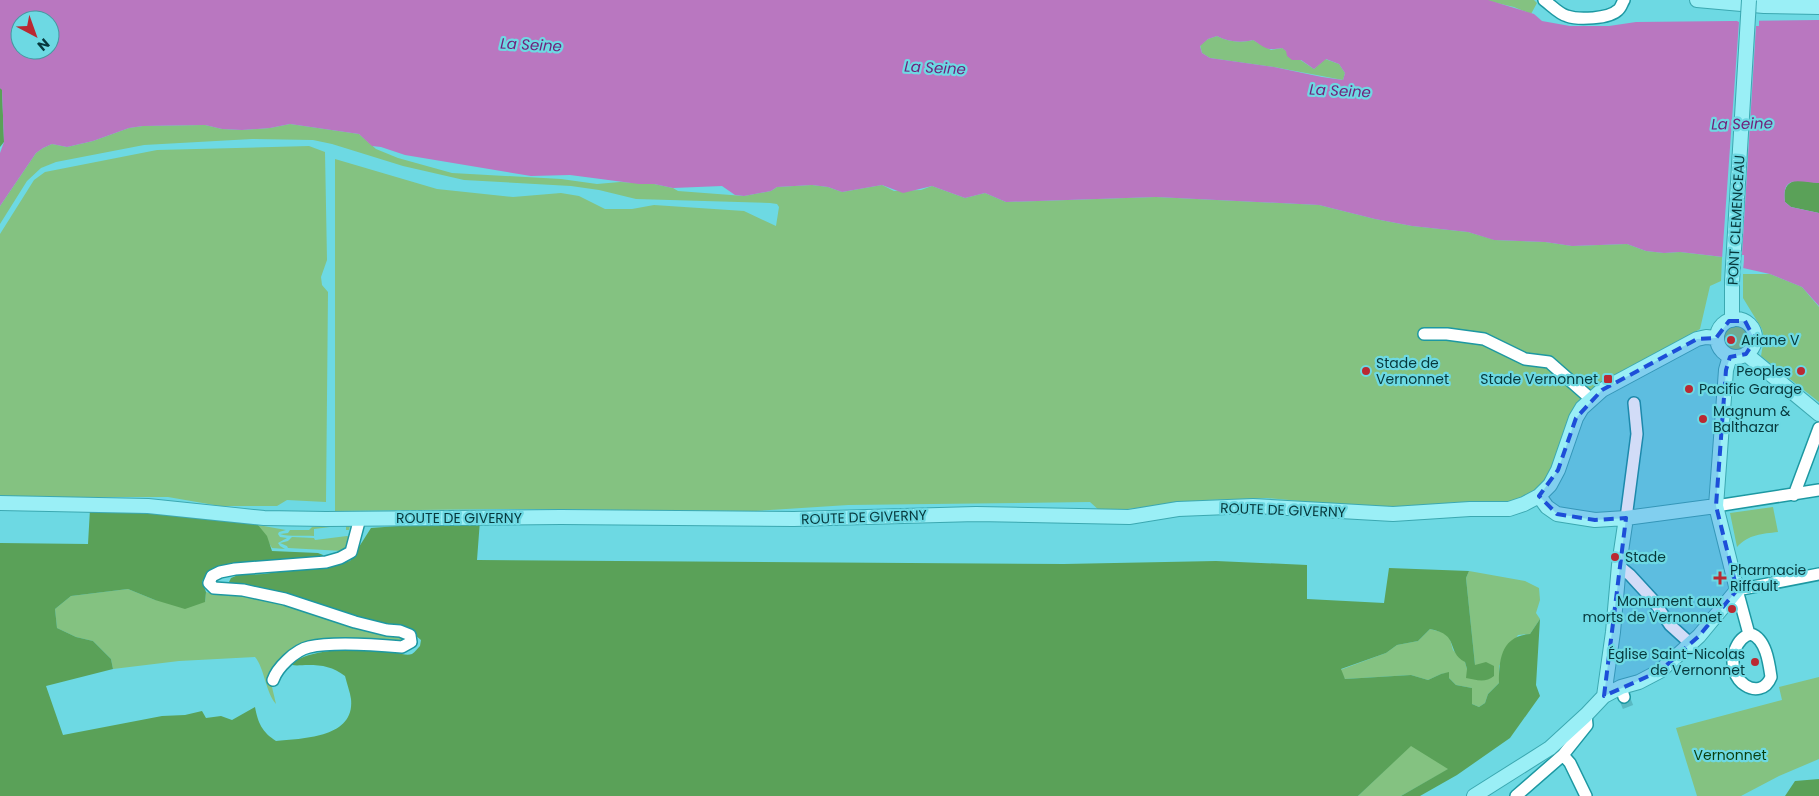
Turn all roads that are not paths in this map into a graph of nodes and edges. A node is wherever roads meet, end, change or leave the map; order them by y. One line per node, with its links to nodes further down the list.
1 (1544, 0): 2 (street)
2 (1624, 0)
3 (1697, 0): 5 (main road)
4 (1749, 0): 6 (main road, PONT CLEMENCEAU, bridge)
5 (1819, 6)
6 (1732, 320): 8 (main road); 9 (main road)
7 (1424, 334): 11 (street)
8 (1717, 338): 10 (main road); 11 (main road)
9 (1746, 354): 10 (main road); 13 (main road)
10 (1730, 356): 19 (main road)
11 (1591, 399): 17 (main road)
12 (1634, 403): 21 (street)
13 (1819, 414)
14 (1819, 428): 16 (street)
15 (1819, 490): 16 (street)
16 (1794, 495): 19 (street)
17 (1539, 496): 20 (main road, ROUTE DE GIVERNY); 21 (main road)
18 (0, 503): 20 (main road, ROUTE DE GIVERNY)
19 (1716, 506): 21 (main road); 24 (main road)
20 (360, 518): 27 (street)
21 (1626, 518): 22 (main road)
22 (1619, 566): 26 (street); 28 (main road)
23 (1819, 574): 24 (street)
24 (1737, 590): 25 (street); 26 (main road)
25 (1749, 634): 25 (street)
26 (1691, 644): 28 (main road)
27 (273, 680)
28 (1604, 696): 29 (main road)
29 (1586, 714): 30 (street); 31 (main road)
30 (1563, 755): 32 (street); 33 (street)
31 (1474, 796)
32 (1516, 796)
33 (1586, 796)

